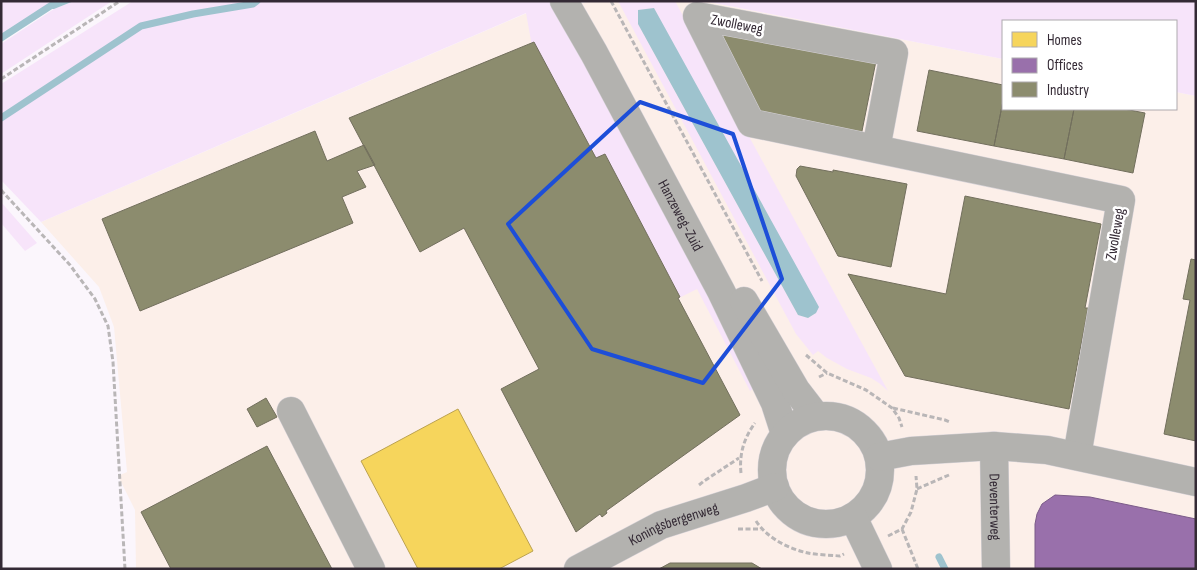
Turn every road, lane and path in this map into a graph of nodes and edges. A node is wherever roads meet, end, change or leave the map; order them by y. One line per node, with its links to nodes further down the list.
1 (120, 1): 5 (path)
2 (564, 1): 13 (street, Hanzeweg-Zuid)
3 (583, 1): 12 (street, Hanzeweg-Zuid)
4 (611, 1): 8 (path)
5 (1, 79)
6 (876, 149): 6 (street, Zwolleweg); 15 (street, Zwolleweg)
7 (1, 190): 21 (path)
8 (765, 287)
9 (804, 351): 10 (path)
10 (827, 373)
11 (291, 411): 22 (street)
12 (816, 416): 13 (street); 16 (street)
13 (785, 434): 18 (street)
14 (994, 446): 15 (street); 16 (street); 26 (street, Deventerweg)
15 (1077, 456): 17 (street)
16 (879, 457): 19 (street)
17 (1196, 482)
18 (775, 487): 19 (street); 23 (street, Koningsbergenweg)
19 (854, 517): 24 (street)
20 (902, 529): 25 (path)
21 (125, 569)
22 (372, 569)
23 (578, 569)
24 (878, 569)
25 (918, 569)
26 (996, 569)

